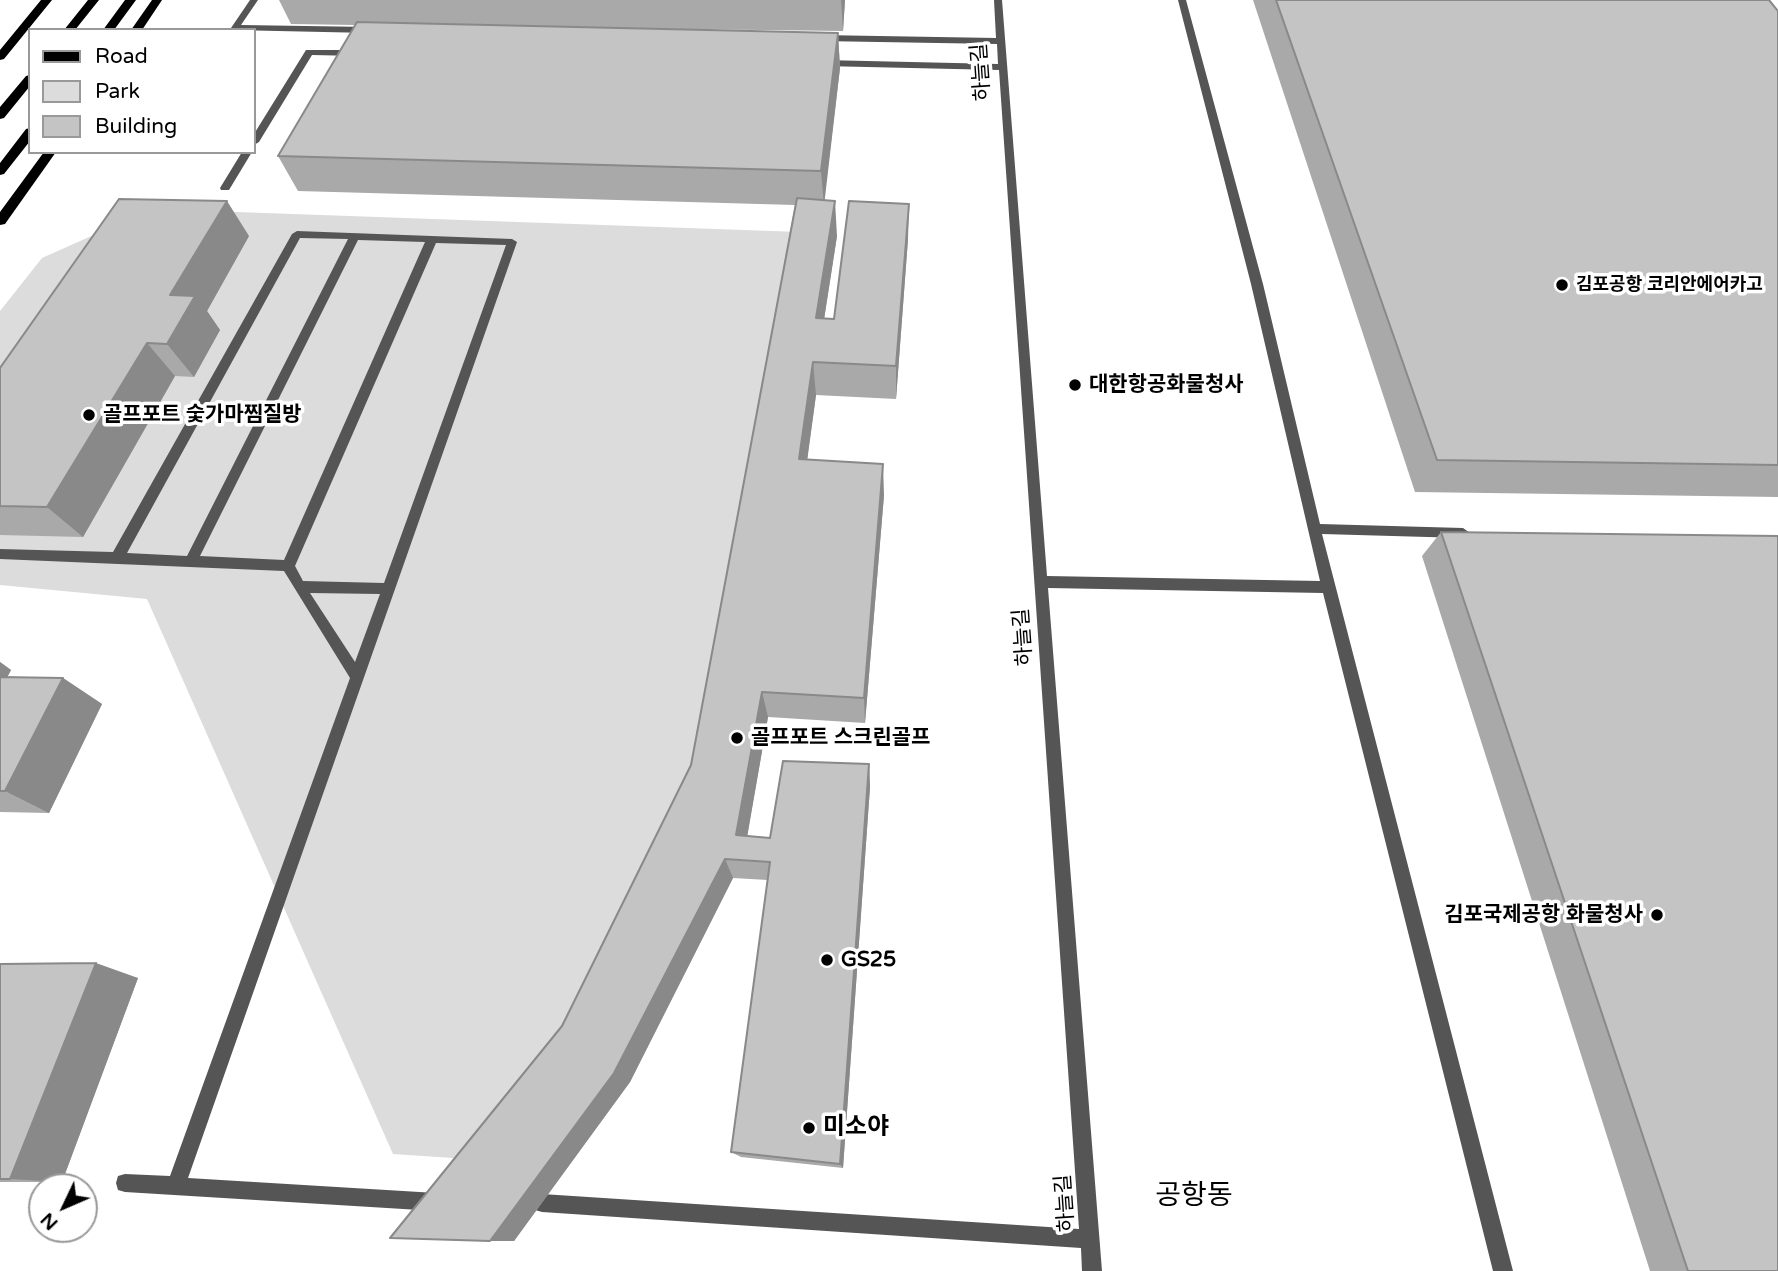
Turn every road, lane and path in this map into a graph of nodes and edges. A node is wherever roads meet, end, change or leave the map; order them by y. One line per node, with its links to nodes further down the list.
1 (47, 0): 17 (main road)
2 (94, 0): 8 (main road)
3 (131, 0): 9 (main road)
4 (157, 0): 10 (main road)
5 (254, 0): 11 (lane)
6 (998, 0): 15 (lane, 하늘길)
7 (1182, 0): 31 (lane)
8 (71, 28)
9 (110, 28)
10 (137, 28)
11 (235, 28)
12 (256, 28): 13 (lane)
13 (387, 31)
14 (813, 38): 15 (lane)
15 (1001, 41): 19 (lane, 하늘길)
16 (365, 53): 23 (lane)
17 (0, 57)
18 (809, 63): 19 (lane)
19 (1003, 67): 37 (lane, 하늘길)
20 (28, 80): 21 (main road)
21 (0, 115)
22 (28, 135): 26 (main road)
23 (256, 139)
24 (49, 154): 28 (main road)
25 (246, 154): 27 (lane)
26 (0, 171)
27 (225, 188)
28 (0, 221)
29 (355, 236): 30 (lane); 34 (lane); 35 (lane)
30 (432, 239): 36 (lane); 40 (lane)
31 (1314, 529): 32 (lane); 39 (lane)
32 (1478, 533)
33 (0, 554): 34 (lane)
34 (117, 558): 35 (lane)
35 (191, 562): 36 (lane)
36 (288, 566): 38 (lane)
37 (1041, 582): 39 (lane); 46 (lane, 하늘길)
38 (299, 587): 40 (lane); 41 (lane)
39 (1328, 587): 48 (lane)
40 (388, 589): 41 (lane)
41 (358, 677): 43 (lane)
42 (125, 1183): 43 (lane)
43 (176, 1186): 44 (lane)
44 (448, 1203)
45 (542, 1203): 46 (lane)
46 (1090, 1239): 47 (lane, 하늘길)
47 (1092, 1271)
48 (1503, 1271)

